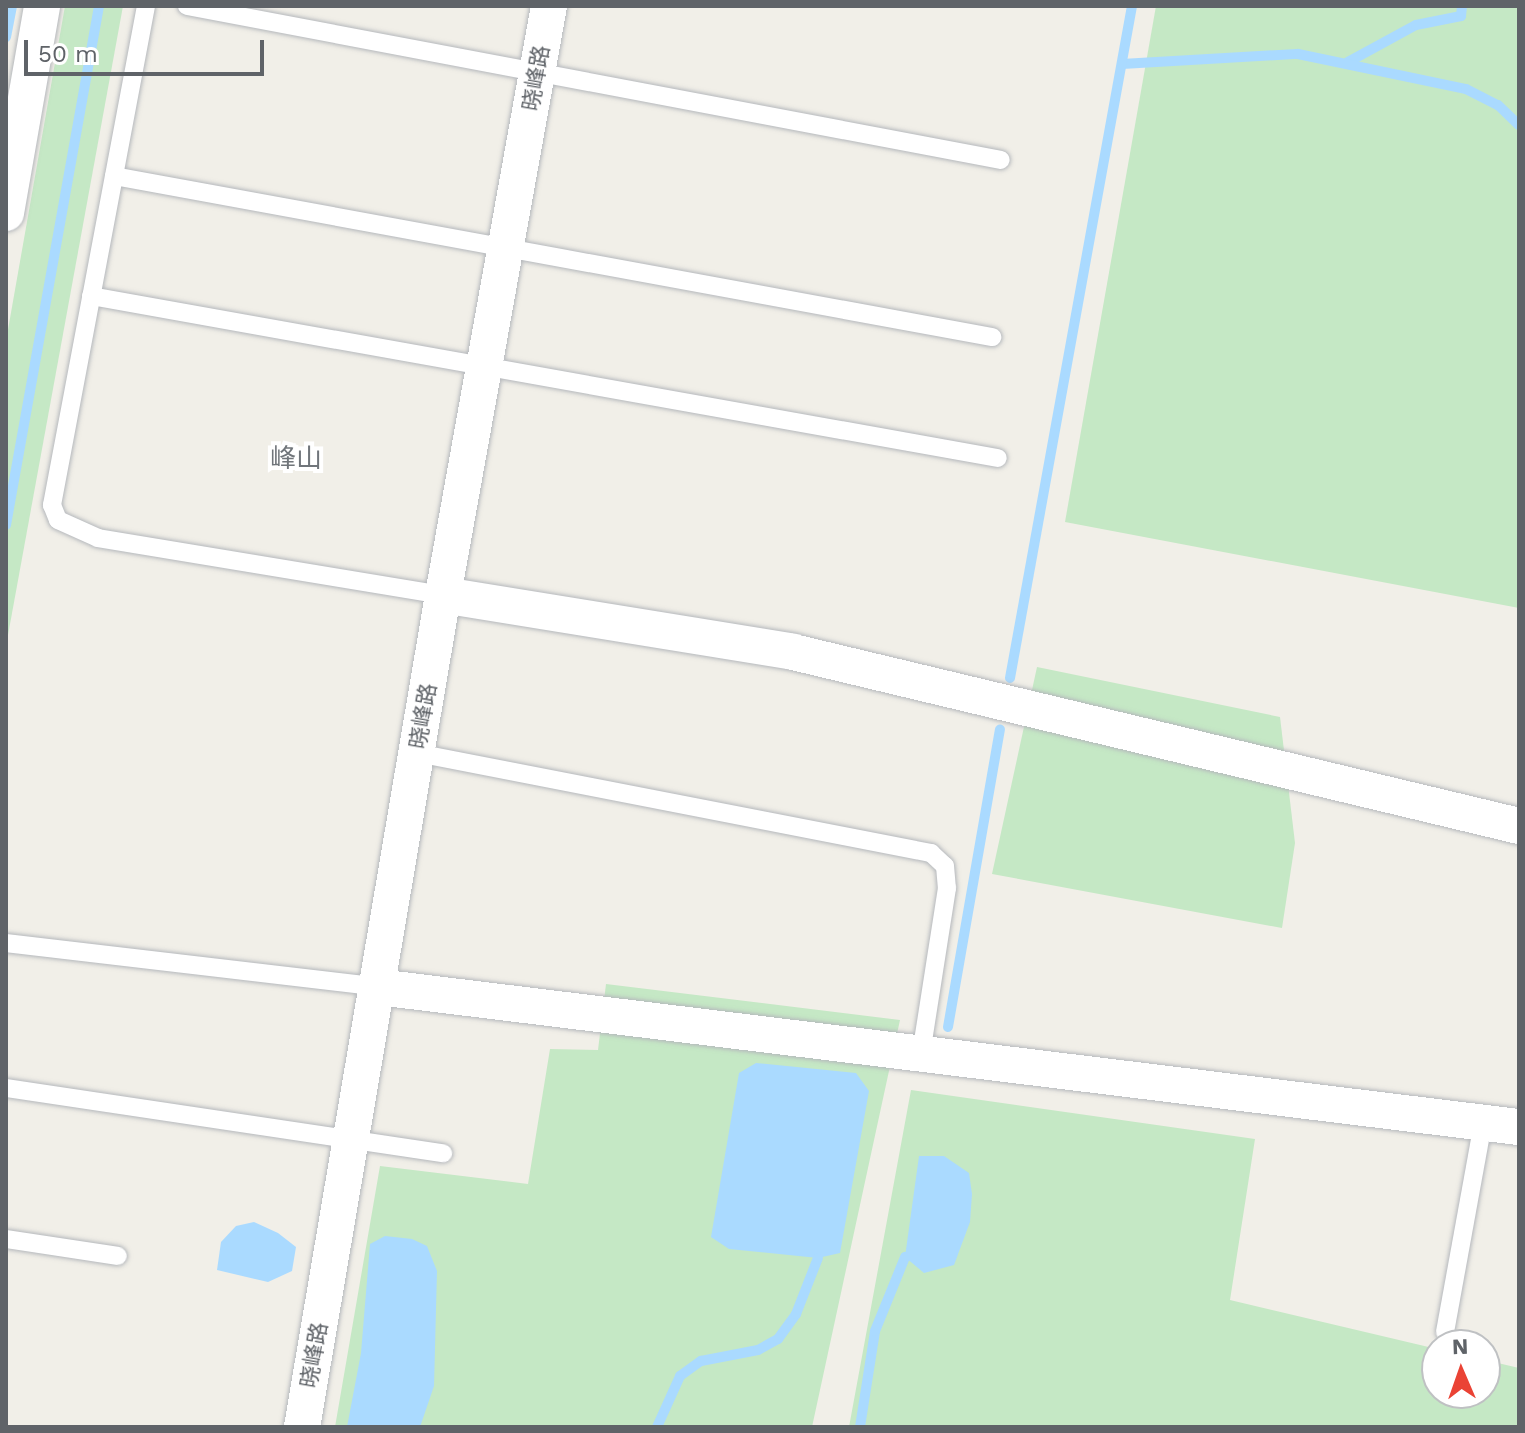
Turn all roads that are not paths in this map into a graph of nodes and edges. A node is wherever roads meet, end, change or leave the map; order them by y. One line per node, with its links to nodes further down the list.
1 (42, 6): 8 (street)
2 (146, 6): 7 (lane)
3 (187, 6): 5 (lane)
4 (549, 6): 5 (street, 晓峰路)
5 (537, 72): 6 (lane); 9 (street, 晓峰路)
6 (1001, 160)
7 (114, 176): 9 (lane); 10 (lane)
8 (6, 213)
9 (506, 248): 11 (lane); 12 (street, 晓峰路)
10 (91, 296): 12 (lane); 14 (lane)
11 (992, 337)
12 (484, 366): 13 (lane); 14 (street, 晓峰路)
13 (998, 458)
14 (443, 595): 15 (street, 晓峰路); 16 (street)
15 (417, 753): 18 (street, 晓峰路); 19 (lane)
16 (1519, 826)
17 (6, 943): 18 (lane)
18 (378, 987): 19 (street); 23 (street, 晓峰路)
19 (921, 1054): 21 (street)
20 (6, 1088): 23 (lane)
21 (1483, 1123): 22 (street); 27 (lane)
22 (1519, 1127)
23 (351, 1140): 24 (lane); 28 (street, 晓峰路)
24 (443, 1153)
25 (6, 1239): 26 (lane)
26 (118, 1256)
27 (1446, 1329)
28 (302, 1427)

